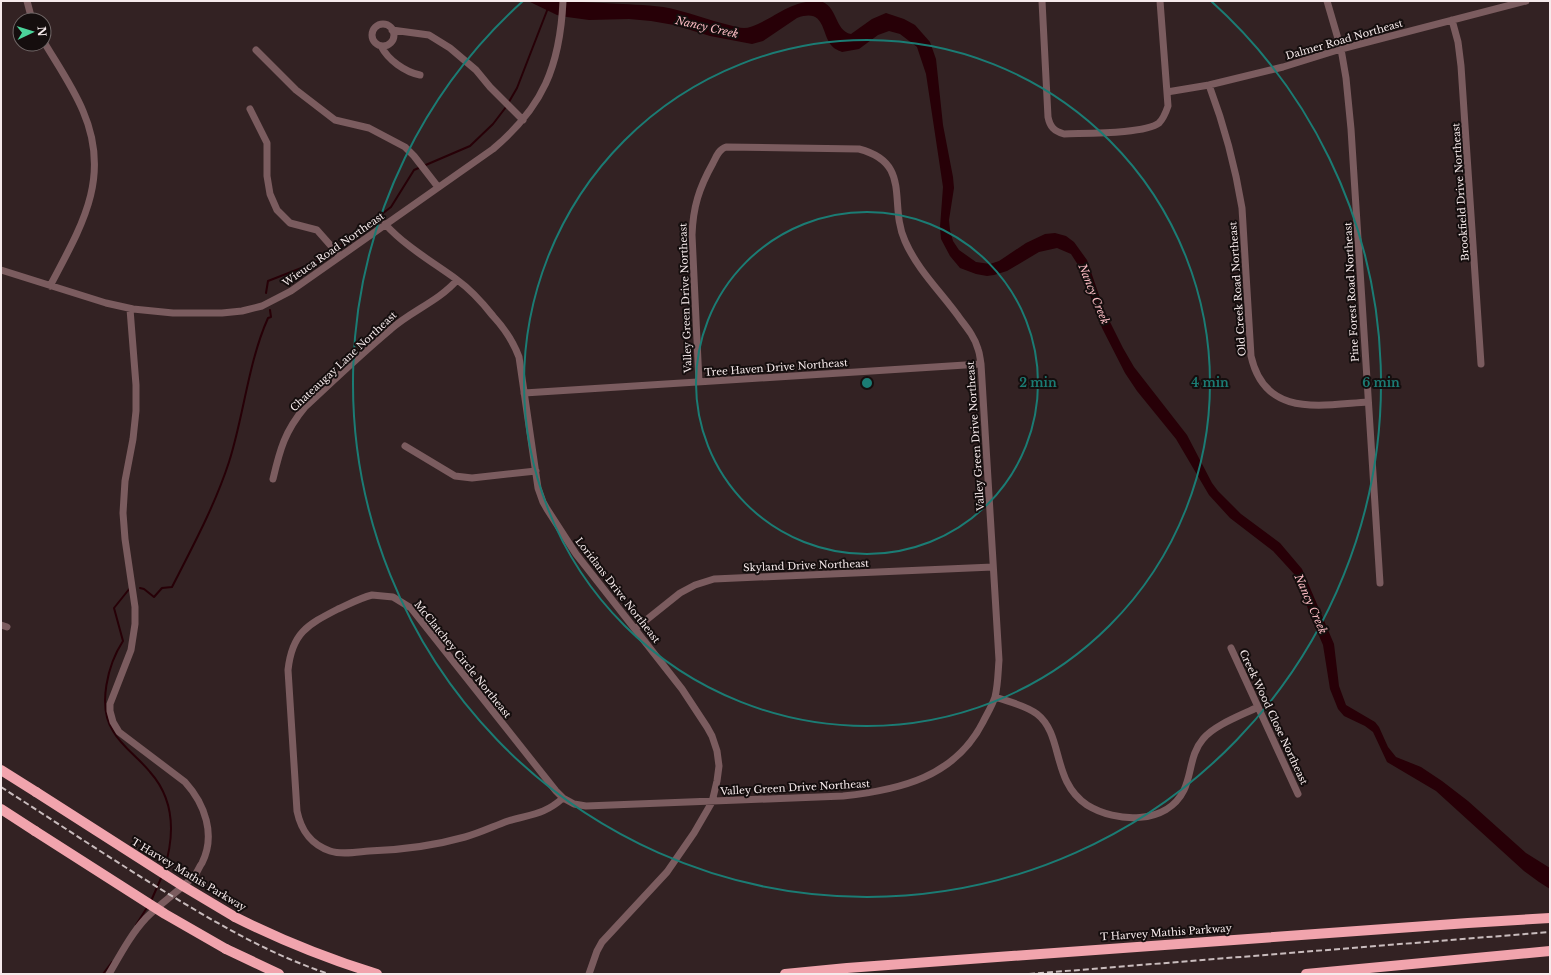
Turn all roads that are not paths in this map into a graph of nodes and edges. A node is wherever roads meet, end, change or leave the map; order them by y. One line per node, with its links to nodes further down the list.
1 (27, 1): 7 (street)
2 (564, 1): 18 (street, Wieuca Road Northeast)
3 (1042, 1): 16 (street)
4 (1160, 1): 16 (street)
5 (1327, 1): 11 (street, Pine Forest Road Northeast)
6 (1526, 1): 8 (street, Dalmer Road Northeast)
7 (30, 12)
8 (1452, 20): 11 (street, Dalmer Road Northeast); 27 (street, Brookfield Drive Northeast)
9 (392, 30): 10 (street); 10 (street); 18 (street)
10 (381, 46): 14 (street)
11 (1341, 49): 15 (street, Dalmer Road Northeast); 30 (street, Pine Forest Road Northeast)
12 (256, 50): 19 (street)
13 (50, 52): 24 (street)
14 (420, 75)
15 (1210, 85): 16 (street, Dalmer Road Northeast); 30 (street, Old Creek Road Northeast)
16 (1167, 92)
17 (250, 109): 21 (street)
18 (523, 120): 19 (street, Wieuca Road Northeast)
19 (438, 187): 20 (street, Wieuca Road Northeast)
20 (385, 224): 21 (street, Wieuca Road Northeast); 23 (street, Loridans Drive Northeast)
21 (339, 255): 25 (street, Wieuca Road Northeast)
22 (1, 270): 24 (street, Wieuca Road Northeast)
23 (457, 280): 29 (street, Loridans Drive Northeast); 33 (street, Chateaugay Lane Northeast)
24 (50, 286): 25 (street, Wieuca Road Northeast)
25 (130, 309): 47 (street)
26 (981, 364): 28 (street, Tree Haven Drive Northeast); 28 (street, Valley Green Drive Northeast); 34 (street, Valley Green Drive Northeast)
27 (1481, 364)
28 (698, 382): 29 (street, Tree Haven Drive Northeast)
29 (524, 392): 32 (street, Loridans Drive Northeast)
30 (1368, 402): 35 (street, Pine Forest Road Northeast)
31 (405, 446): 32 (street)
32 (536, 471): 36 (street, Loridans Drive Northeast)
33 (273, 479)
34 (993, 567): 36 (street, Skyland Drive Northeast); 38 (street, Valley Green Drive Northeast)
35 (1380, 583)
36 (635, 630): 43 (street, Loridans Drive Northeast)
37 (1231, 648): 39 (street, Creek Wood Close Northeast)
38 (995, 697): 39 (street); 43 (street, Valley Green Drive Northeast)
39 (1258, 707): 41 (street, Creek Wood Close Northeast)
40 (1, 770): 49 (highway, T Harvey Mathis Parkway, bridge)
41 (1298, 794)
42 (564, 798): 42 (street, McClatchey Circle Northeast); 43 (street, McClatchey Circle Northeast)
43 (712, 802): 50 (street, Loridans Drive Northeast)
44 (1, 809): 48 (highway, bridge)
45 (1550, 918): 51 (highway, T Harvey Mathis Parkway)
46 (1550, 951): 52 (highway)
47 (109, 974)
48 (279, 974)
49 (377, 974)
50 (589, 974)
51 (785, 974)
52 (1306, 974)

